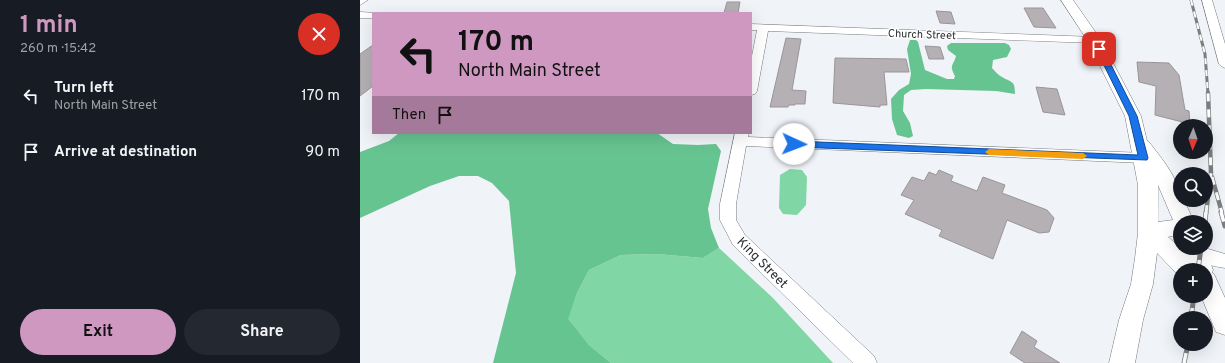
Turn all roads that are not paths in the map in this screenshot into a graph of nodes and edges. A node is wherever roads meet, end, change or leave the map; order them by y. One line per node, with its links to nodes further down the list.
1 (363, 0): 4 (street)
2 (1067, 0): 8 (main road)
3 (1207, 0): 9 (street)
4 (360, 2)
5 (360, 15): 6 (street)
6 (372, 15)
7 (757, 28): 8 (street, Church Street); 10 (street)
8 (1094, 40): 12 (main road)
9 (1225, 64)
10 (752, 80)
11 (741, 137): 12 (street); 20 (street, King Street)
12 (1142, 151): 13 (main road); 15 (main road)
13 (1181, 215)
14 (1173, 229): 15 (main road)
15 (1148, 233): 16 (main road); 21 (main road)
16 (1195, 260): 17 (street)
17 (1225, 260)
18 (1213, 300): 19 (main road)
19 (1225, 324)
20 (867, 363)
21 (1122, 363)

